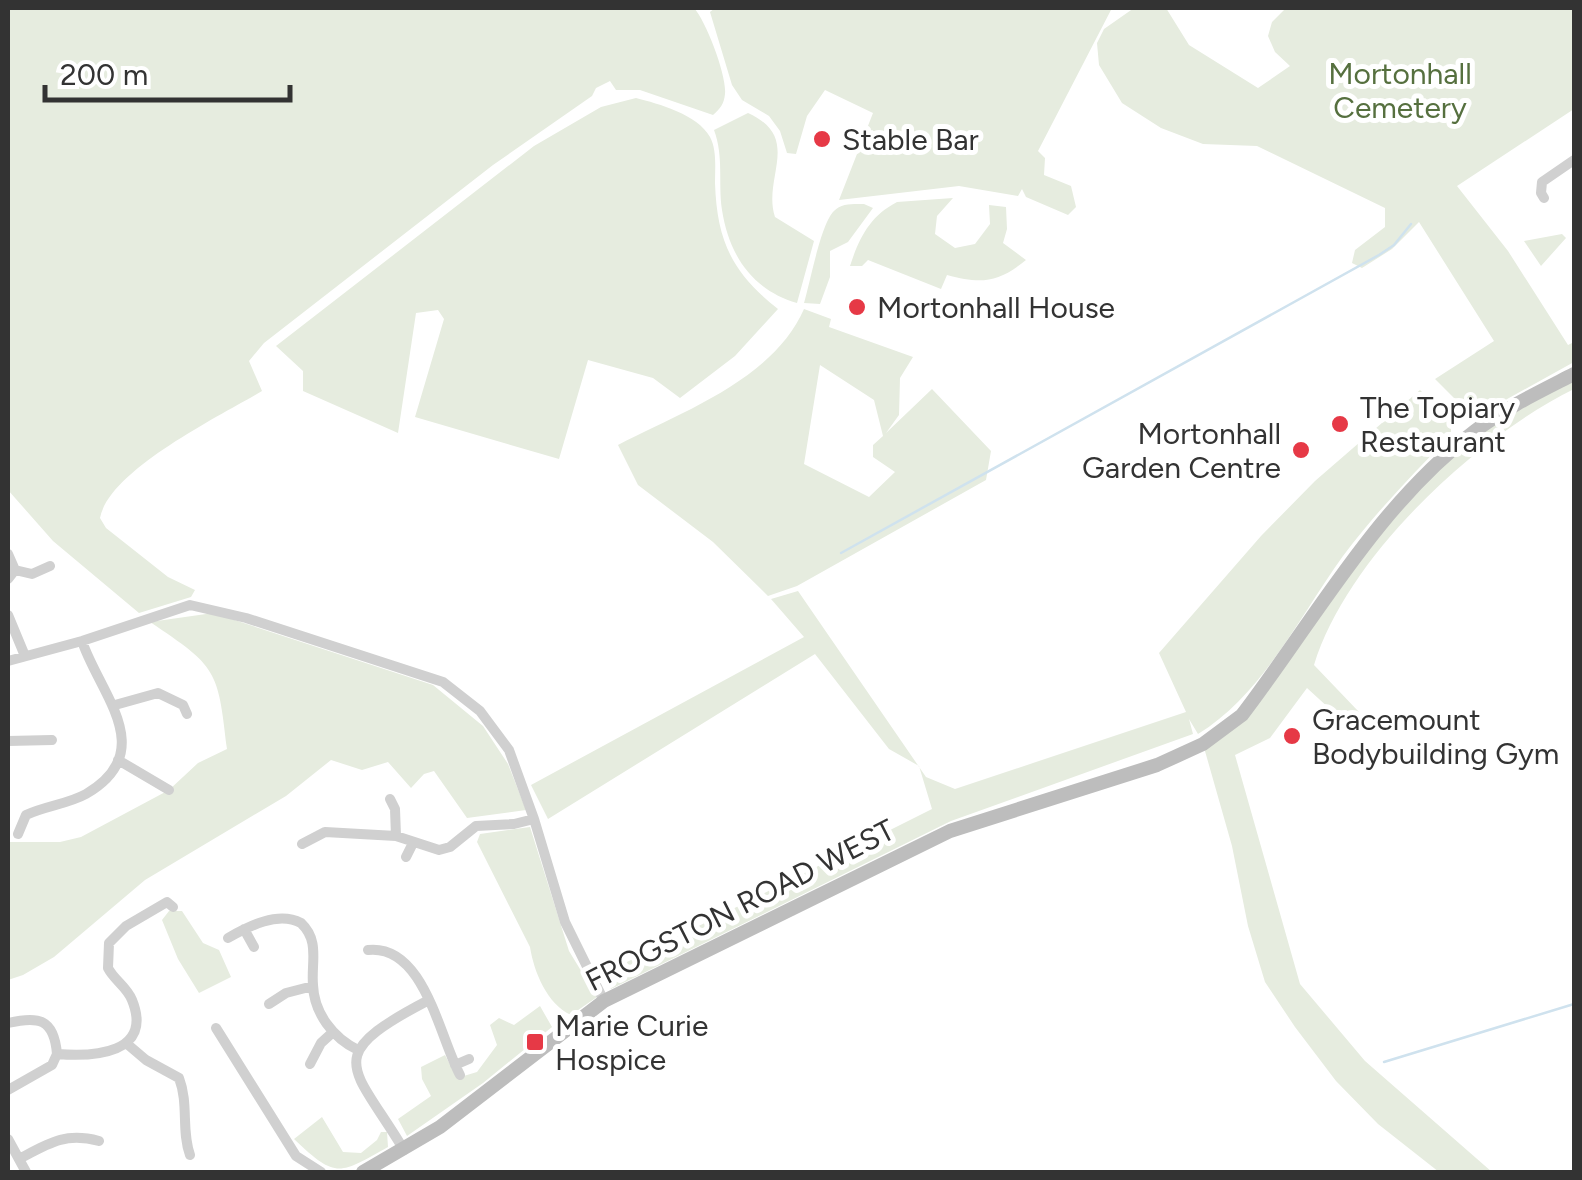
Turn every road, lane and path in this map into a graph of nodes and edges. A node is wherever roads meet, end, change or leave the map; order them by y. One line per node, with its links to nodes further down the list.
1 (1574, 160): 2 (street)
2 (1544, 198)
3 (1574, 374): 31 (main road, FROGSTON ROAD WEST)
4 (8, 554): 6 (street)
5 (50, 566): 6 (street)
6 (11, 574)
7 (8, 616): 9 (street)
8 (82, 641): 9 (street); 11 (street); 18 (street)
9 (25, 656): 10 (street)
10 (8, 660)
11 (115, 706): 12 (street); 15 (street)
12 (188, 714)
13 (52, 740): 14 (street)
14 (8, 741)
15 (118, 760): 16 (street); 19 (street)
16 (168, 790)
17 (390, 799): 20 (street)
18 (534, 820): 21 (street); 31 (street)
19 (18, 834)
20 (396, 836): 21 (street); 22 (street)
21 (412, 843): 23 (street)
22 (302, 844)
23 (406, 858)
24 (174, 908): 36 (street)
25 (244, 930): 26 (street); 27 (street); 29 (street)
26 (228, 938)
27 (254, 947)
28 (368, 950): 30 (street)
29 (312, 986): 32 (street); 35 (street)
30 (427, 1001): 37 (street); 39 (street)
31 (604, 1001): 44 (main road, FROGSTON ROAD WEST)
32 (276, 1004)
33 (8, 1023): 38 (street)
34 (216, 1028): 48 (street)
35 (332, 1033): 37 (street); 40 (street)
36 (126, 1043): 38 (street); 45 (street)
37 (358, 1050): 44 (street)
38 (57, 1054): 41 (street)
39 (469, 1059)
40 (310, 1064)
41 (8, 1090)
42 (8, 1139): 46 (street)
43 (100, 1140): 46 (street)
44 (404, 1150): 49 (main road, FROGSTON ROAD WEST)
45 (190, 1155)
46 (19, 1158): 47 (street)
47 (26, 1172)
48 (321, 1172)
49 (364, 1172)

